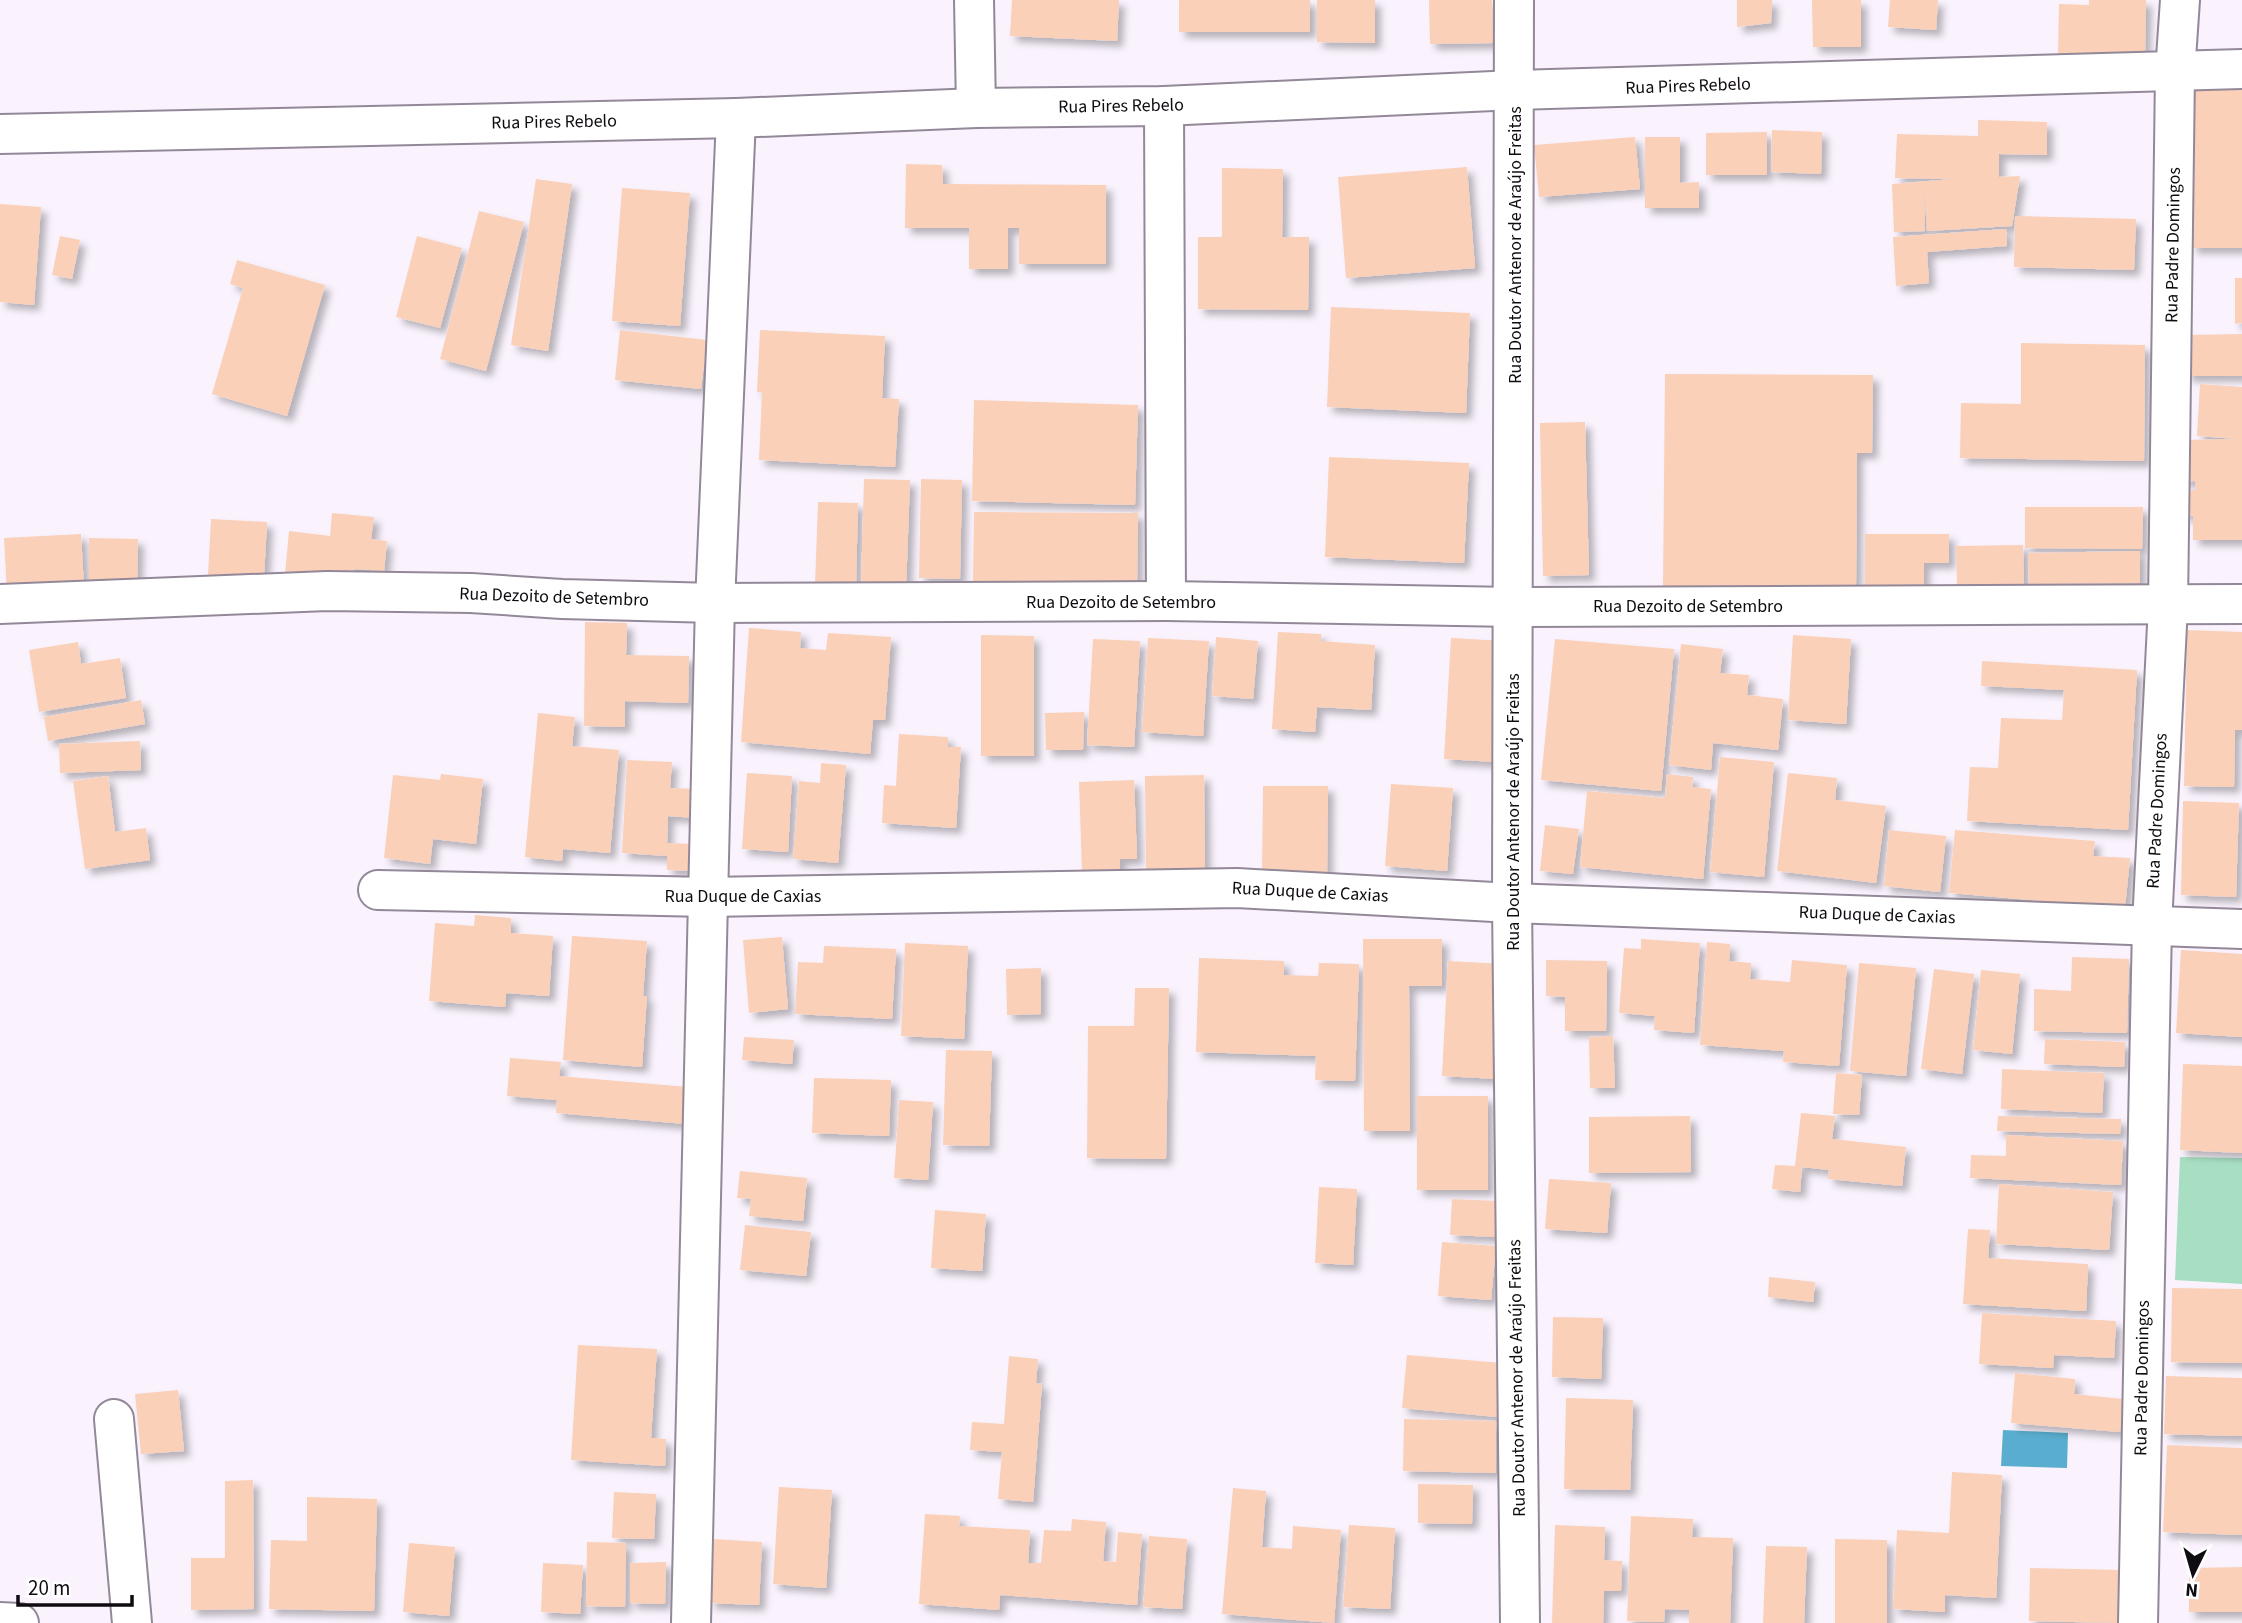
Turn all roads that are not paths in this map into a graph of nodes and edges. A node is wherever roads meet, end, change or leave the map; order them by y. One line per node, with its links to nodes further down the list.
1 (974, 0): 8 (street)
2 (1514, 0): 6 (street, Rua Doutor Antenor de Araújo Freitas)
3 (2180, 0): 5 (street, Rua Padre Domingos)
4 (2242, 69): 5 (street, Rua Pires Rebelo)
5 (2175, 73): 6 (street, Rua Pires Rebelo); 15 (street, Rua Padre Domingos)
6 (1515, 90): 7 (street, Rua Pires Rebelo); 16 (street, Rua Doutor Antenor de Araújo Freitas)
7 (1164, 106): 8 (street, Rua Pires Rebelo); 11 (street)
8 (976, 108): 9 (street, Rua Pires Rebelo)
9 (736, 118): 10 (street, Rua Pires Rebelo); 12 (street)
10 (0, 134)
11 (1166, 601): 12 (street, Rua Dezoito de Setembro); 16 (street, Rua Dezoito de Setembro)
12 (715, 603): 13 (street, Rua Dezoito de Setembro); 18 (street)
13 (0, 604)
14 (2242, 604): 15 (street, Rua Dezoito de Setembro)
15 (2168, 605): 16 (street, Rua Dezoito de Setembro); 20 (street, Rua Padre Domingos)
16 (1514, 607): 19 (street, Rua Doutor Antenor de Araújo Freitas)
17 (378, 890): 18 (street, Rua Duque de Caxias)
18 (708, 897): 19 (street, Rua Duque de Caxias); 26 (street)
19 (1512, 903): 20 (street, Rua Duque de Caxias); 27 (street, Rua Doutor Antenor de Araújo Freitas)
20 (2151, 925): 21 (street, Rua Duque de Caxias); 28 (street, Rua Padre Domingos)
21 (2242, 929)
22 (114, 1419): 25 (street)
23 (0, 1622): 24 (street)
24 (19, 1623)
25 (132, 1623)
26 (691, 1623)
27 (1520, 1623)
28 (2138, 1623)

